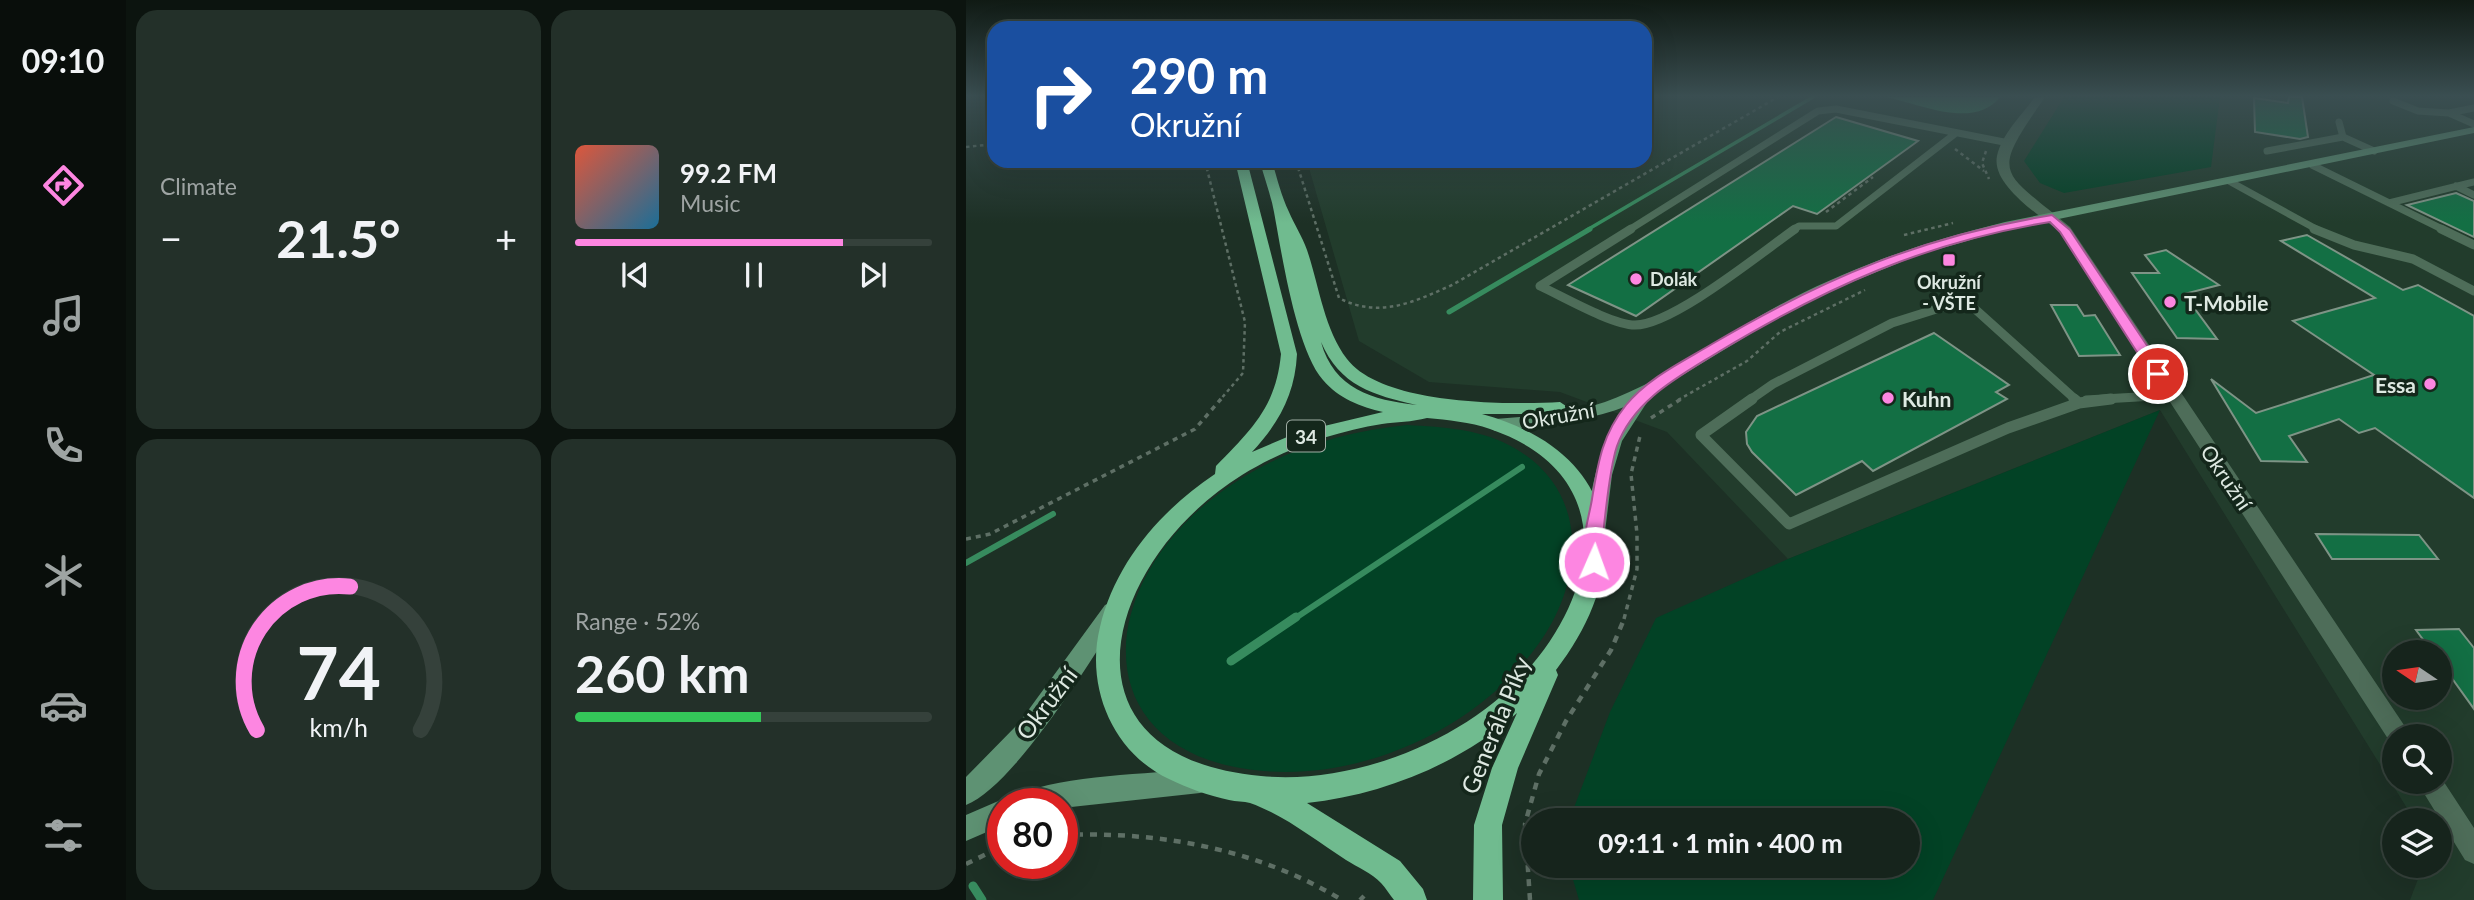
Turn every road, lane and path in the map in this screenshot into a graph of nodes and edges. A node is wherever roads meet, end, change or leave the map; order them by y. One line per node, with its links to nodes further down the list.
1 (1705, 139): 19 (path)
2 (1773, 139): 3 (lane)
3 (1948, 139)
4 (1988, 139): 9 (lane)
5 (2012, 139): 10 (street)
6 (2331, 139): 13 (lane)
7 (2347, 139): 14 (lane)
8 (2433, 139): 14 (main road, Okružní)
9 (1993, 140): 10 (lane); 23 (path)
10 (2009, 144): 27 (street)
11 (987, 145): 12 (path)
12 (966, 147)
13 (2267, 150)
14 (2374, 152): 15 (main road, Okružní)
15 (2312, 165): 20 (main road, Okružní); 25 (lane)
16 (1207, 168): 42 (path)
17 (1243, 168): 40 (highway, 34)
18 (1268, 168): 26 (highway)
19 (1298, 168)
20 (2229, 181): 27 (main road, Okružní); 32 (lane)
21 (2474, 182): 22 (lane)
22 (2456, 186): 24 (lane); 25 (lane)
23 (1998, 187)
24 (2474, 195)
25 (2389, 203): 30 (lane)
26 (1281, 210): 37 (highway); 38 (highway)
27 (2052, 218): 33 (main road, Okružní); 35 (street, Okružní)
28 (1959, 222): 29 (path)
29 (1904, 235)
30 (2474, 245)
31 (1877, 285): 51 (path)
32 (2474, 291)
33 (1712, 349): 34 (main road, Okružní); 37 (main road)
34 (1658, 383): 39 (main road, Okružní); 41 (main road, Okružní)
35 (2172, 395): 36 (lane); 45 (street, Okružní)
36 (2079, 403): 36 (lane)
37 (1560, 408)
38 (1420, 414): 39 (highway, 34); 40 (highway, 34)
39 (1495, 425): 41 (highway, 34)
40 (1204, 492): 43 (highway, 34)
41 (1595, 535): 44 (highway, 34)
42 (966, 539)
43 (1116, 605): 46 (highway, 34); 48 (main road, Okružní)
44 (1555, 655): 47 (highway, 34); 63 (highway, Generála Píky / 34)
45 (2391, 724)
46 (1200, 781): 47 (highway, 34); 49 (main road)
47 (1258, 792): 62 (highway, 34)
48 (966, 793)
49 (1078, 794)
50 (2437, 794): 57 (street)
51 (1529, 808)
52 (987, 819): 55 (main road)
53 (1514, 824): 54 (path)
54 (1521, 824)
55 (966, 828)
56 (1078, 833): 61 (path)
57 (2474, 851)
58 (987, 854): 59 (path)
59 (966, 864)
60 (1529, 878): 64 (path)
61 (1342, 900)
62 (1412, 900)
63 (1488, 900)
64 (1530, 900)

